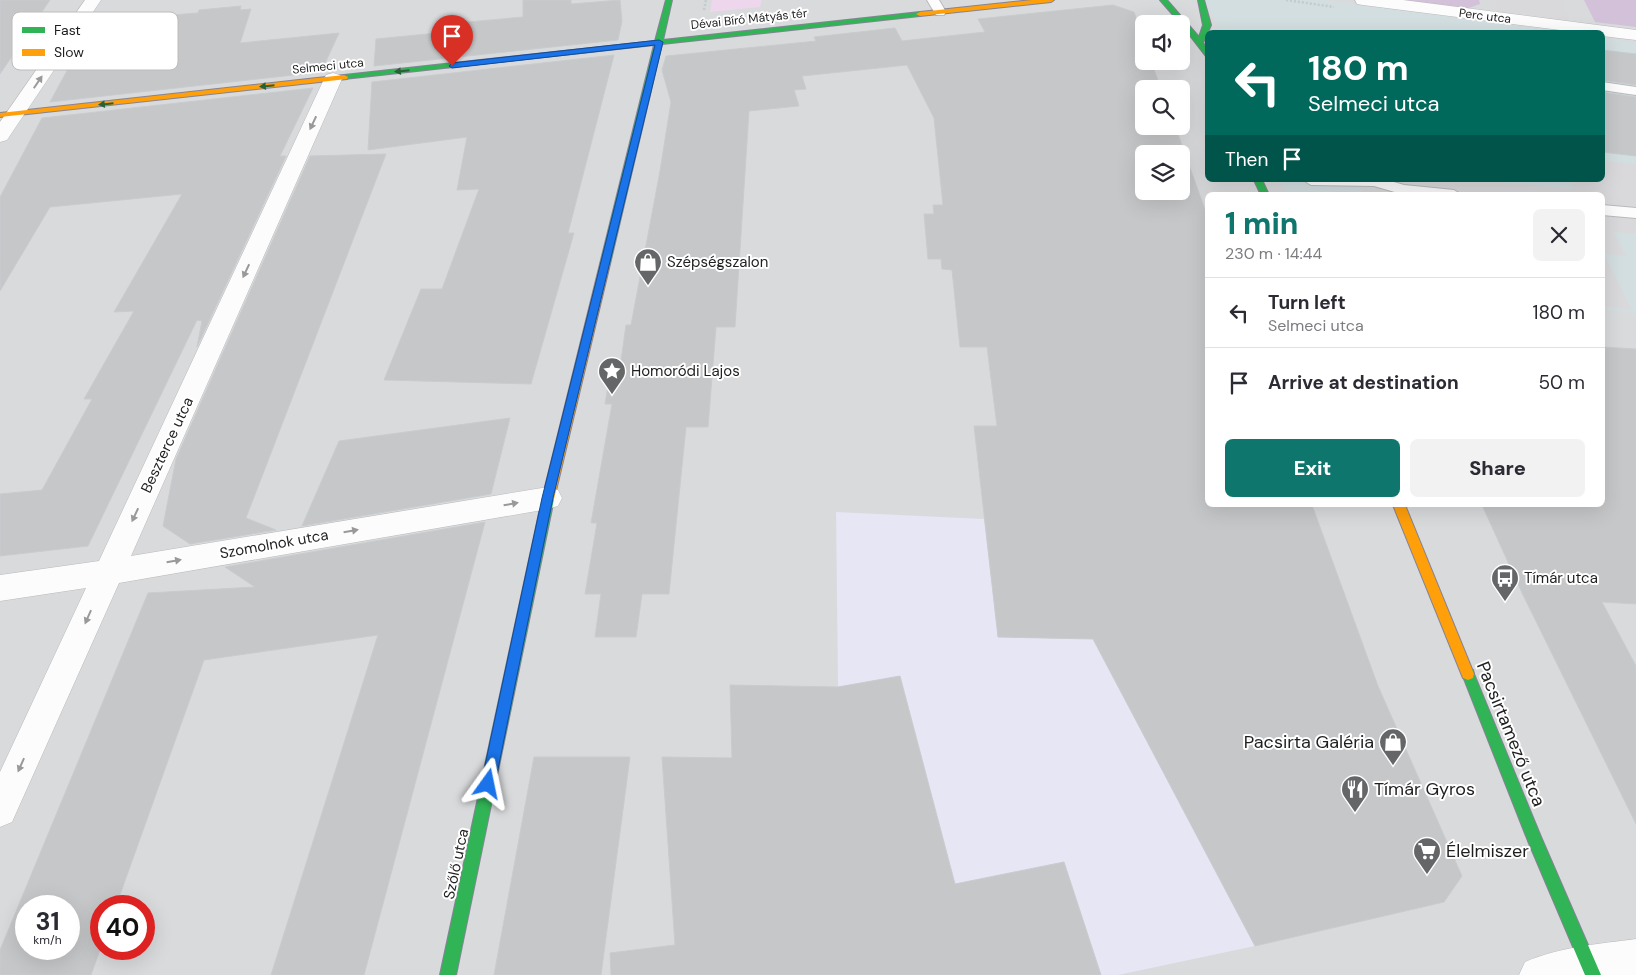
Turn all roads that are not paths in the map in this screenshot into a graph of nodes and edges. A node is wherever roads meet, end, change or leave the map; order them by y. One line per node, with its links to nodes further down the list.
1 (93, 0): 8 (street, one-way to 1)
2 (669, 0): 14 (street, Szőlő utca)
3 (934, 0): 9 (lane)
4 (1051, 0): 9 (street, Dévai Bíró Mátyás tér)
5 (1163, 0): 13 (street)
6 (1201, 0): 13 (street)
7 (1363, 0): 10 (street, Perc utca)
8 (84, 12)
9 (940, 12): 14 (street, Dévai Bíró Mátyás tér)
10 (1597, 30)
11 (1605, 31): 12 (street, Perc utca)
12 (1636, 35)
13 (1201, 41): 15 (street)
14 (659, 42): 17 (street, Selmeci utca, one-way to 17); 26 (street, Szőlő utca)
15 (1205, 50)
16 (41, 70): 20 (street, one-way to 16)
17 (333, 79): 20 (street, Selmeci utca, one-way to 20); 28 (street, Beszterce utca, one-way to 28)
18 (1605, 86): 19 (lane)
19 (1636, 91)
20 (8, 115): 21 (street)
21 (0, 136)
22 (1379, 182): 23 (lane)
23 (1423, 192)
24 (1605, 210): 25 (lane)
25 (1636, 213)
26 (548, 498): 28 (street, Szomolnok utca, one-way to 26); 33 (street, Szőlő utca)
27 (1399, 507): 32 (street, Pacsirtamező utca)
28 (108, 572): 29 (street, Szomolnok utca); 30 (street, Beszterce utca, one-way to 30)
29 (0, 588)
30 (0, 810)
31 (1636, 958): 32 (street)
32 (1590, 970): 34 (street)
33 (448, 975)
34 (1538, 975)

